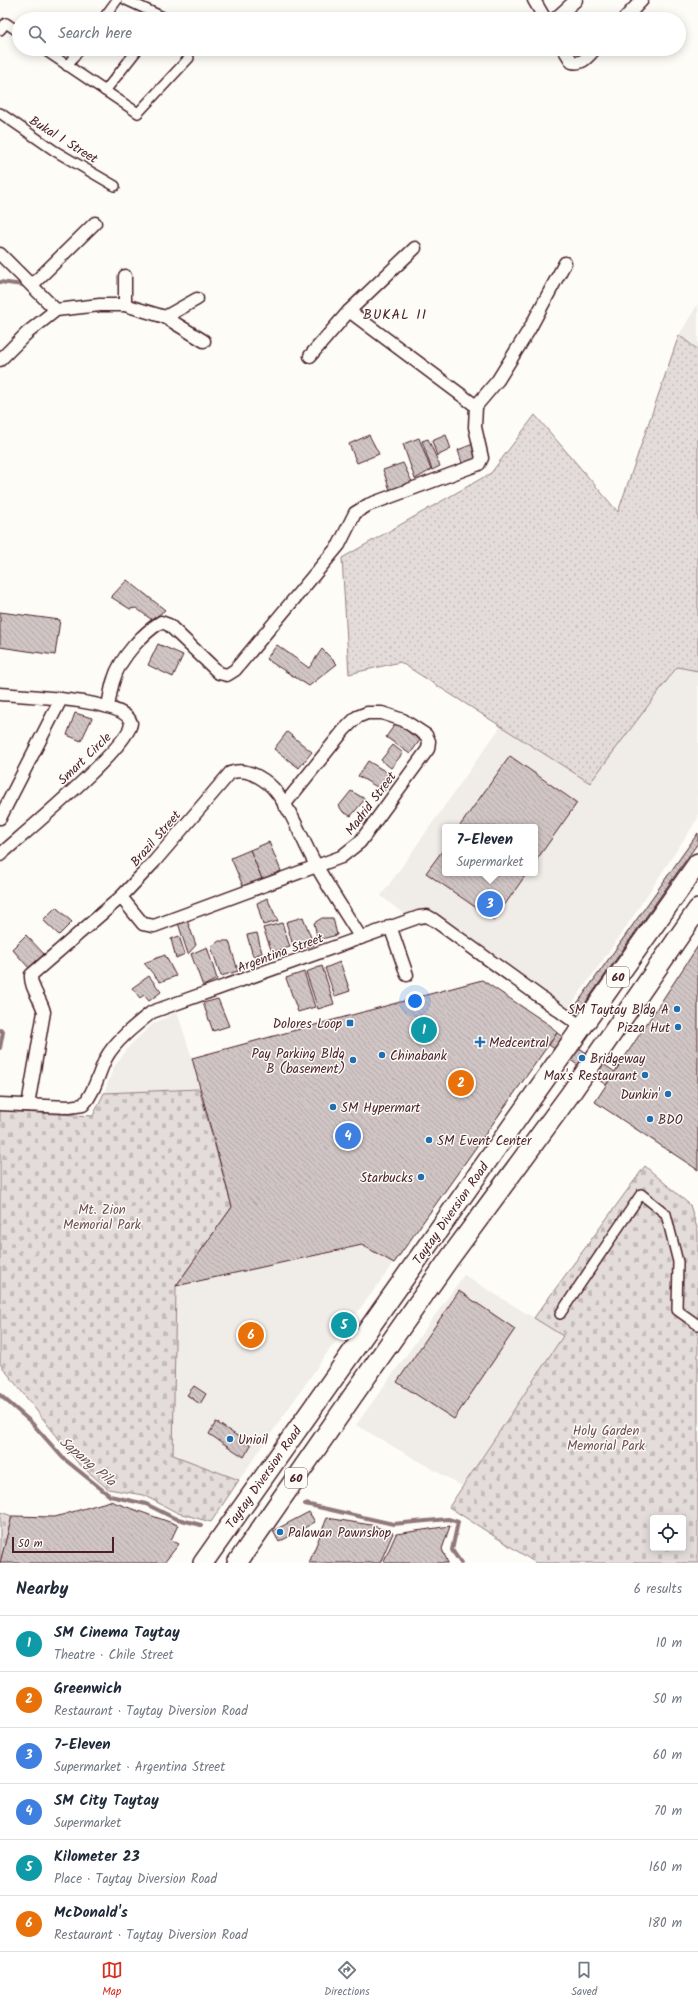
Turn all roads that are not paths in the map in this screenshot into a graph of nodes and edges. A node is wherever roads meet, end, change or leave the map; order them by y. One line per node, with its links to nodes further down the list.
1 (118, 0): 6 (street)
2 (126, 0): 7 (street)
3 (534, 0): 8 (street)
4 (576, 0): 9 (street)
5 (642, 0): 10 (street)
6 (109, 12)
7 (152, 12)
8 (541, 12)
9 (563, 12)
10 (631, 12)
11 (12, 27): 12 (street)
12 (0, 30)
13 (53, 56): 19 (street)
14 (75, 56): 19 (street)
15 (132, 56): 20 (street)
16 (568, 56): 17 (street)
17 (588, 56)
18 (189, 58): 20 (street)
19 (67, 66): 20 (street)
20 (105, 91)
21 (0, 113): 22 (street, Bukal 1 Street)
22 (115, 186)
23 (95, 223): 28 (street)
24 (415, 248): 32 (street)
25 (0, 254): 28 (street)
26 (565, 264): 37 (street)
27 (125, 276): 30 (street)
28 (32, 285): 31 (street)
29 (197, 299): 33 (street)
30 (125, 305): 31 (street); 33 (street)
31 (56, 310): 36 (street)
32 (349, 312): 35 (street); 37 (street)
33 (165, 317): 34 (street)
34 (204, 341)
35 (310, 356)
36 (0, 360)
37 (476, 406): 40 (street)
38 (0, 694): 39 (street, Smart Circle)
39 (61, 699): 40 (street, Smart Circle); 42 (street)
40 (108, 706): 43 (street, Smart Circle)
41 (284, 805): 45 (street, Brazil Street); 45 (street, Madrid Street); 46 (street, Brazil Street)
42 (0, 818)
43 (0, 855)
44 (698, 863): 51 (main road, Taytay Diversion Road / 60)
45 (316, 865): 46 (street, Madrid Street); 49 (street, Brazil Street)
46 (121, 897): 53 (street, Brazil Street)
47 (698, 909): 57 (main road, Taytay Diversion Road / 60)
48 (390, 926): 49 (street, Argentina Street); 50 (street); 51 (street, Argentina Street)
49 (361, 938): 53 (street, Argentina Street)
50 (408, 975)
51 (583, 1028): 56 (main road, Taytay Diversion Road / 60)
52 (0, 1104): 53 (street, Argentina Street)
53 (28, 1105)
54 (560, 1314): 55 (street)
55 (698, 1325)
56 (217, 1543): 57 (main road); 58 (main road, Taytay Diversion Road / 60)
57 (239, 1561)
58 (203, 1563)

